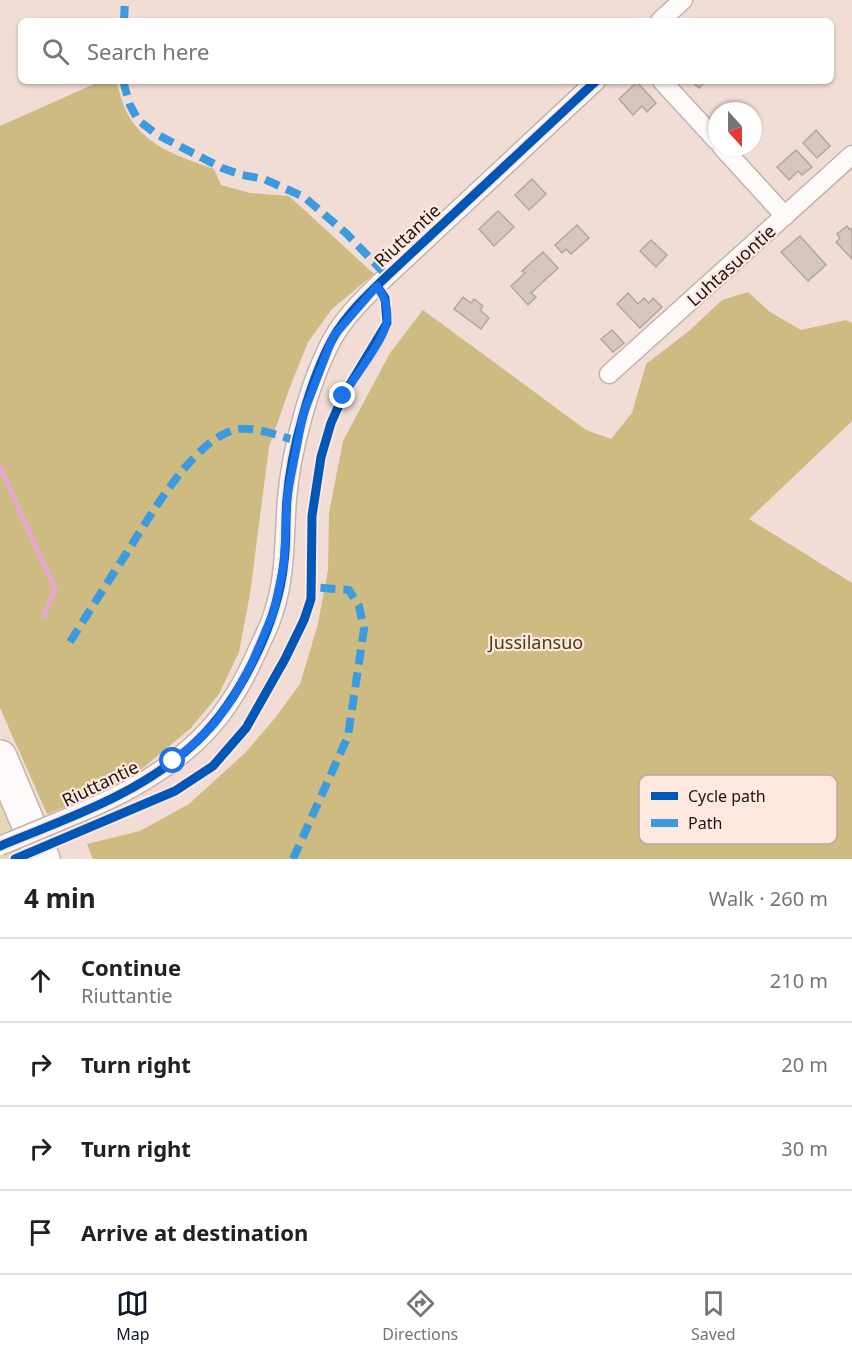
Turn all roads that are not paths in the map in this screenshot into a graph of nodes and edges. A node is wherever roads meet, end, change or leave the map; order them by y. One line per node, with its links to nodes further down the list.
1 (683, 0): 2 (street)
2 (663, 18)
3 (593, 84): 11 (street, Riuttantie, bridge)
4 (665, 84): 5 (street)
5 (708, 131)
6 (852, 155): 8 (street, Luhtasuontie)
7 (730, 156): 8 (street)
8 (785, 216): 9 (street, Luhtasuontie)
9 (609, 374)
10 (0, 757): 12 (highway)
11 (0, 846)
12 (43, 859)

